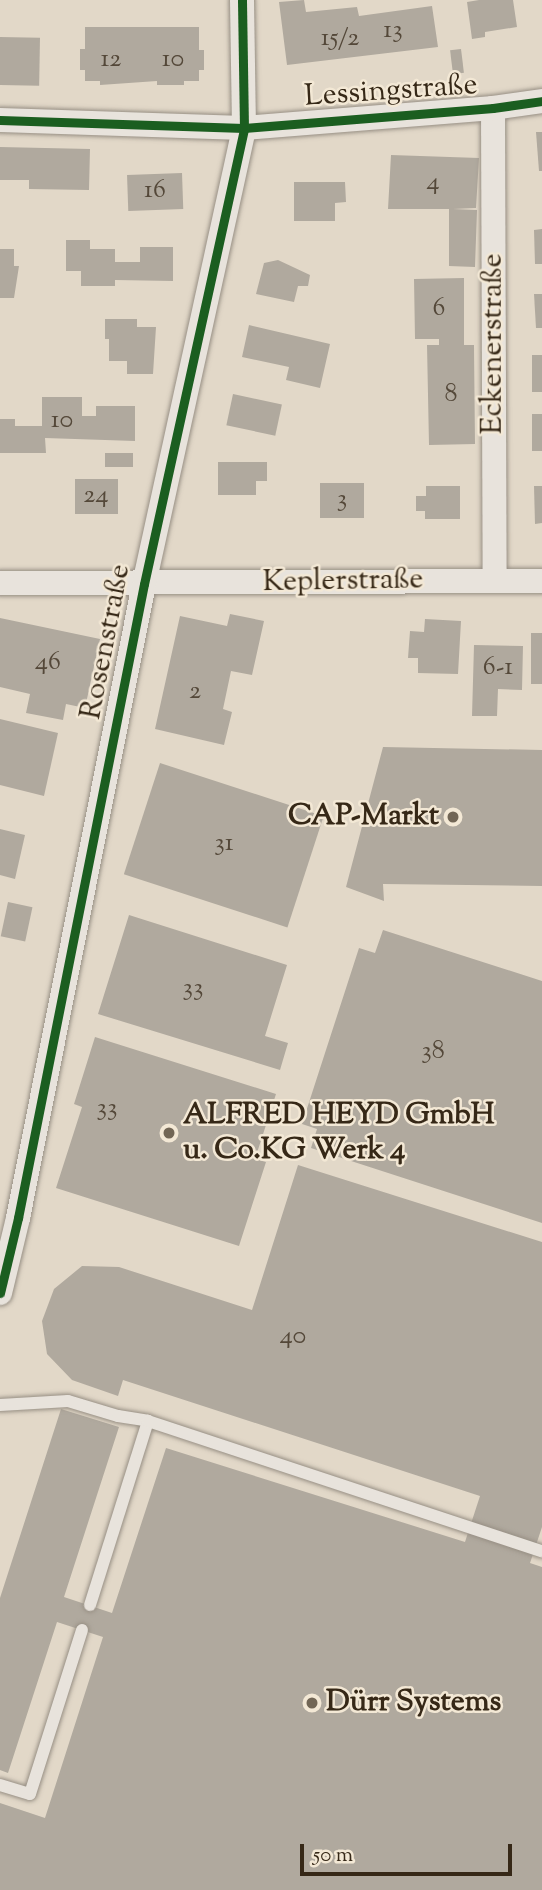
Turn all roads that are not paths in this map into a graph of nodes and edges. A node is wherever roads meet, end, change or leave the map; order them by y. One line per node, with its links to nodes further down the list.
1 (242, 0): 5 (street, Rosenstraße)
2 (542, 101): 3 (street, Lessingstraße)
3 (493, 108): 5 (street, Lessingstraße); 6 (street, Eckenerstraße)
4 (0, 120): 5 (street, Lessingstraße)
5 (244, 128): 9 (street, Rosenstraße)
6 (495, 579): 7 (street, Keplerstraße); 9 (street, Keplerstraße)
7 (542, 581)
8 (0, 583): 9 (street, Keplerstraße)
9 (144, 584): 10 (street, Rosenstraße)
10 (0, 1293)
11 (0, 1405): 12 (lane)
12 (148, 1421): 13 (lane); 14 (lane)
13 (542, 1551)
14 (90, 1605)
15 (82, 1630): 16 (lane)
16 (0, 1785)

